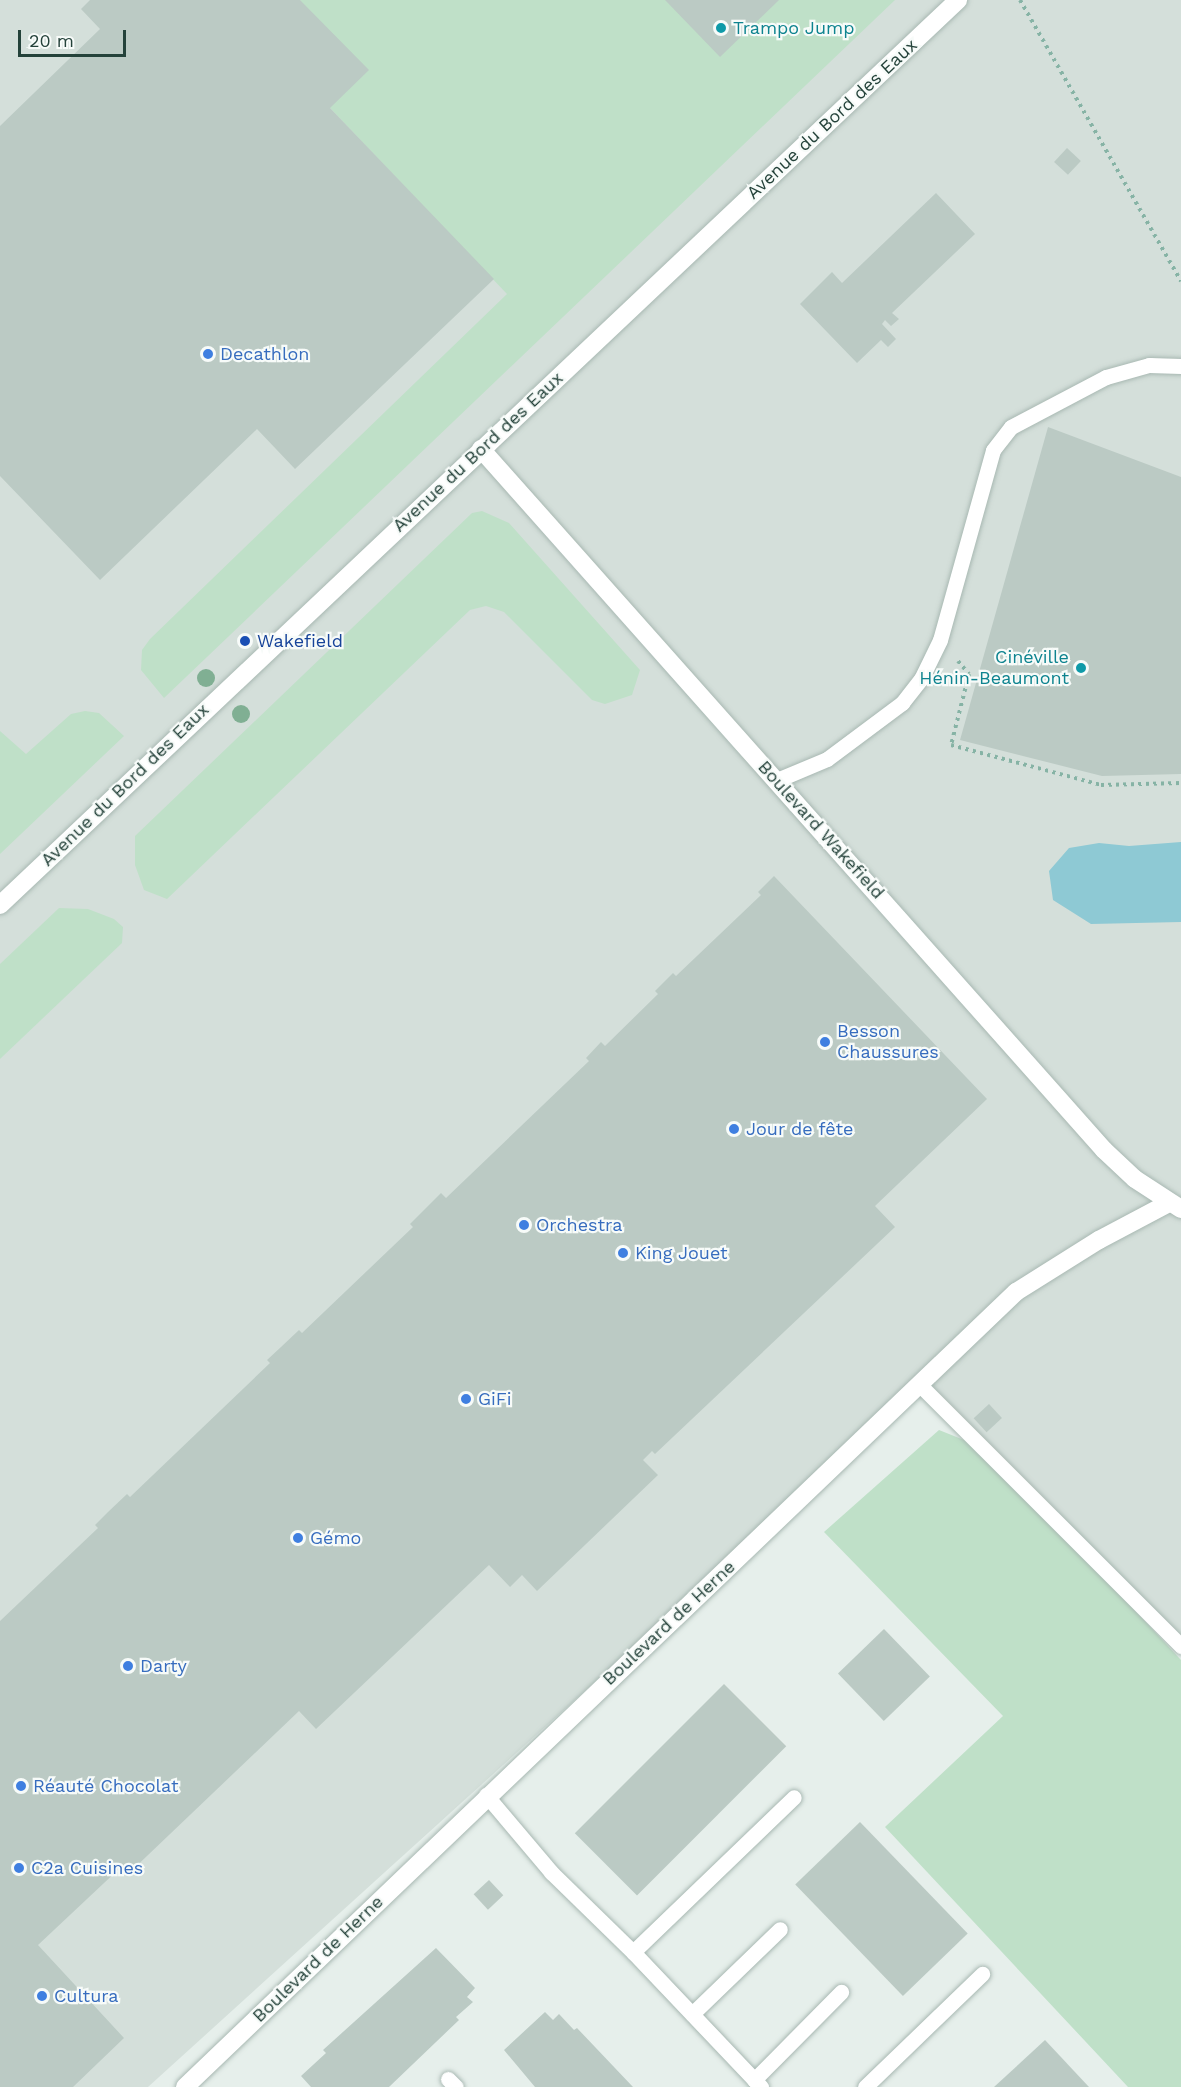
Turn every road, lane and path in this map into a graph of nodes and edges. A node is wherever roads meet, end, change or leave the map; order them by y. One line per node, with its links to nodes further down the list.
1 (958, 0): 5 (street, Avenue du Bord des Eaux)
2 (1020, 0): 3 (path)
3 (1181, 281)
4 (1181, 366): 6 (lane)
5 (481, 449): 7 (street, Boulevard Wakefield); 9 (street, Avenue du Bord des Eaux)
6 (940, 640): 7 (lane); 8 (path)
7 (777, 780): 10 (street, Boulevard Wakefield)
8 (1181, 783)
9 (0, 905)
10 (1175, 1206): 11 (street, Boulevard de Herne)
11 (921, 1386): 12 (lane); 13 (street, Boulevard de Herne)
12 (1181, 1646)
13 (486, 1795): 16 (lane); 21 (street, Boulevard de Herne)
14 (794, 1797): 16 (lane)
15 (780, 1929): 19 (lane)
16 (633, 1952): 19 (lane)
17 (982, 1974): 22 (lane)
18 (842, 1992): 20 (lane)
19 (692, 2014): 20 (lane)
20 (758, 2084)
21 (185, 2087)
22 (865, 2087)

